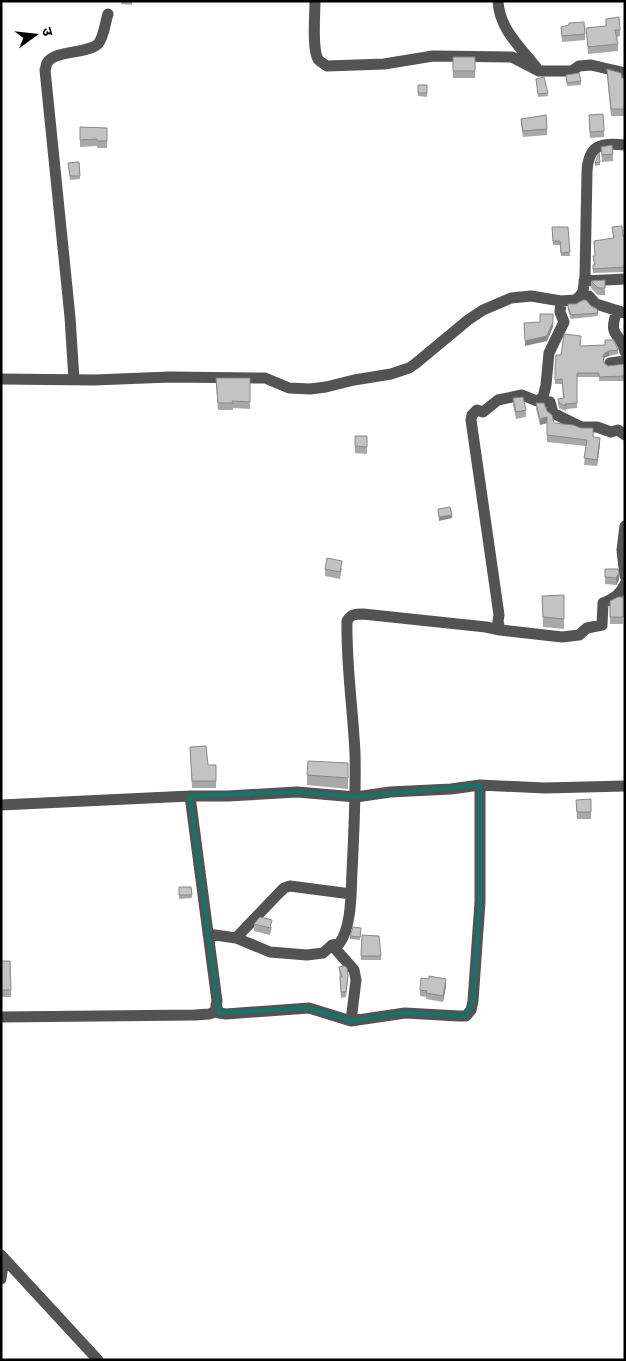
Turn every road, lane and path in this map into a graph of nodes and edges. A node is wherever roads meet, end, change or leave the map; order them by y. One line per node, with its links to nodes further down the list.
1 (315, 1): 4 (street)
2 (498, 1): 4 (street)
3 (108, 14): 16 (street)
4 (539, 71): 5 (street)
5 (625, 73)
6 (625, 145): 8 (street)
7 (625, 279): 8 (street)
8 (584, 281): 9 (street)
9 (580, 296): 10 (street); 11 (street)
10 (561, 301): 16 (street); 17 (street)
11 (621, 312): 12 (street)
12 (625, 352)
13 (625, 361): 14 (street)
14 (610, 363)
15 (1, 379): 16 (street)
16 (74, 380)
17 (537, 401): 18 (street); 22 (street)
18 (622, 431)
19 (625, 526): 20 (street)
20 (625, 576)
21 (625, 584): 22 (street)
22 (500, 630): 26 (street)
23 (480, 785): 24 (street); 26 (street); 34 (street)
24 (625, 786)
25 (190, 796): 26 (street); 27 (street); 29 (street)
26 (356, 797): 28 (street)
27 (1, 805)
28 (351, 894): 30 (street); 31 (street)
29 (208, 934): 30 (street); 32 (street)
30 (236, 938): 31 (street)
31 (332, 945): 34 (street)
32 (216, 1005): 33 (street); 34 (street)
33 (1, 1017)
34 (352, 1021)
35 (3, 1256): 36 (street); 37 (street)
36 (1, 1279)
37 (98, 1360)

